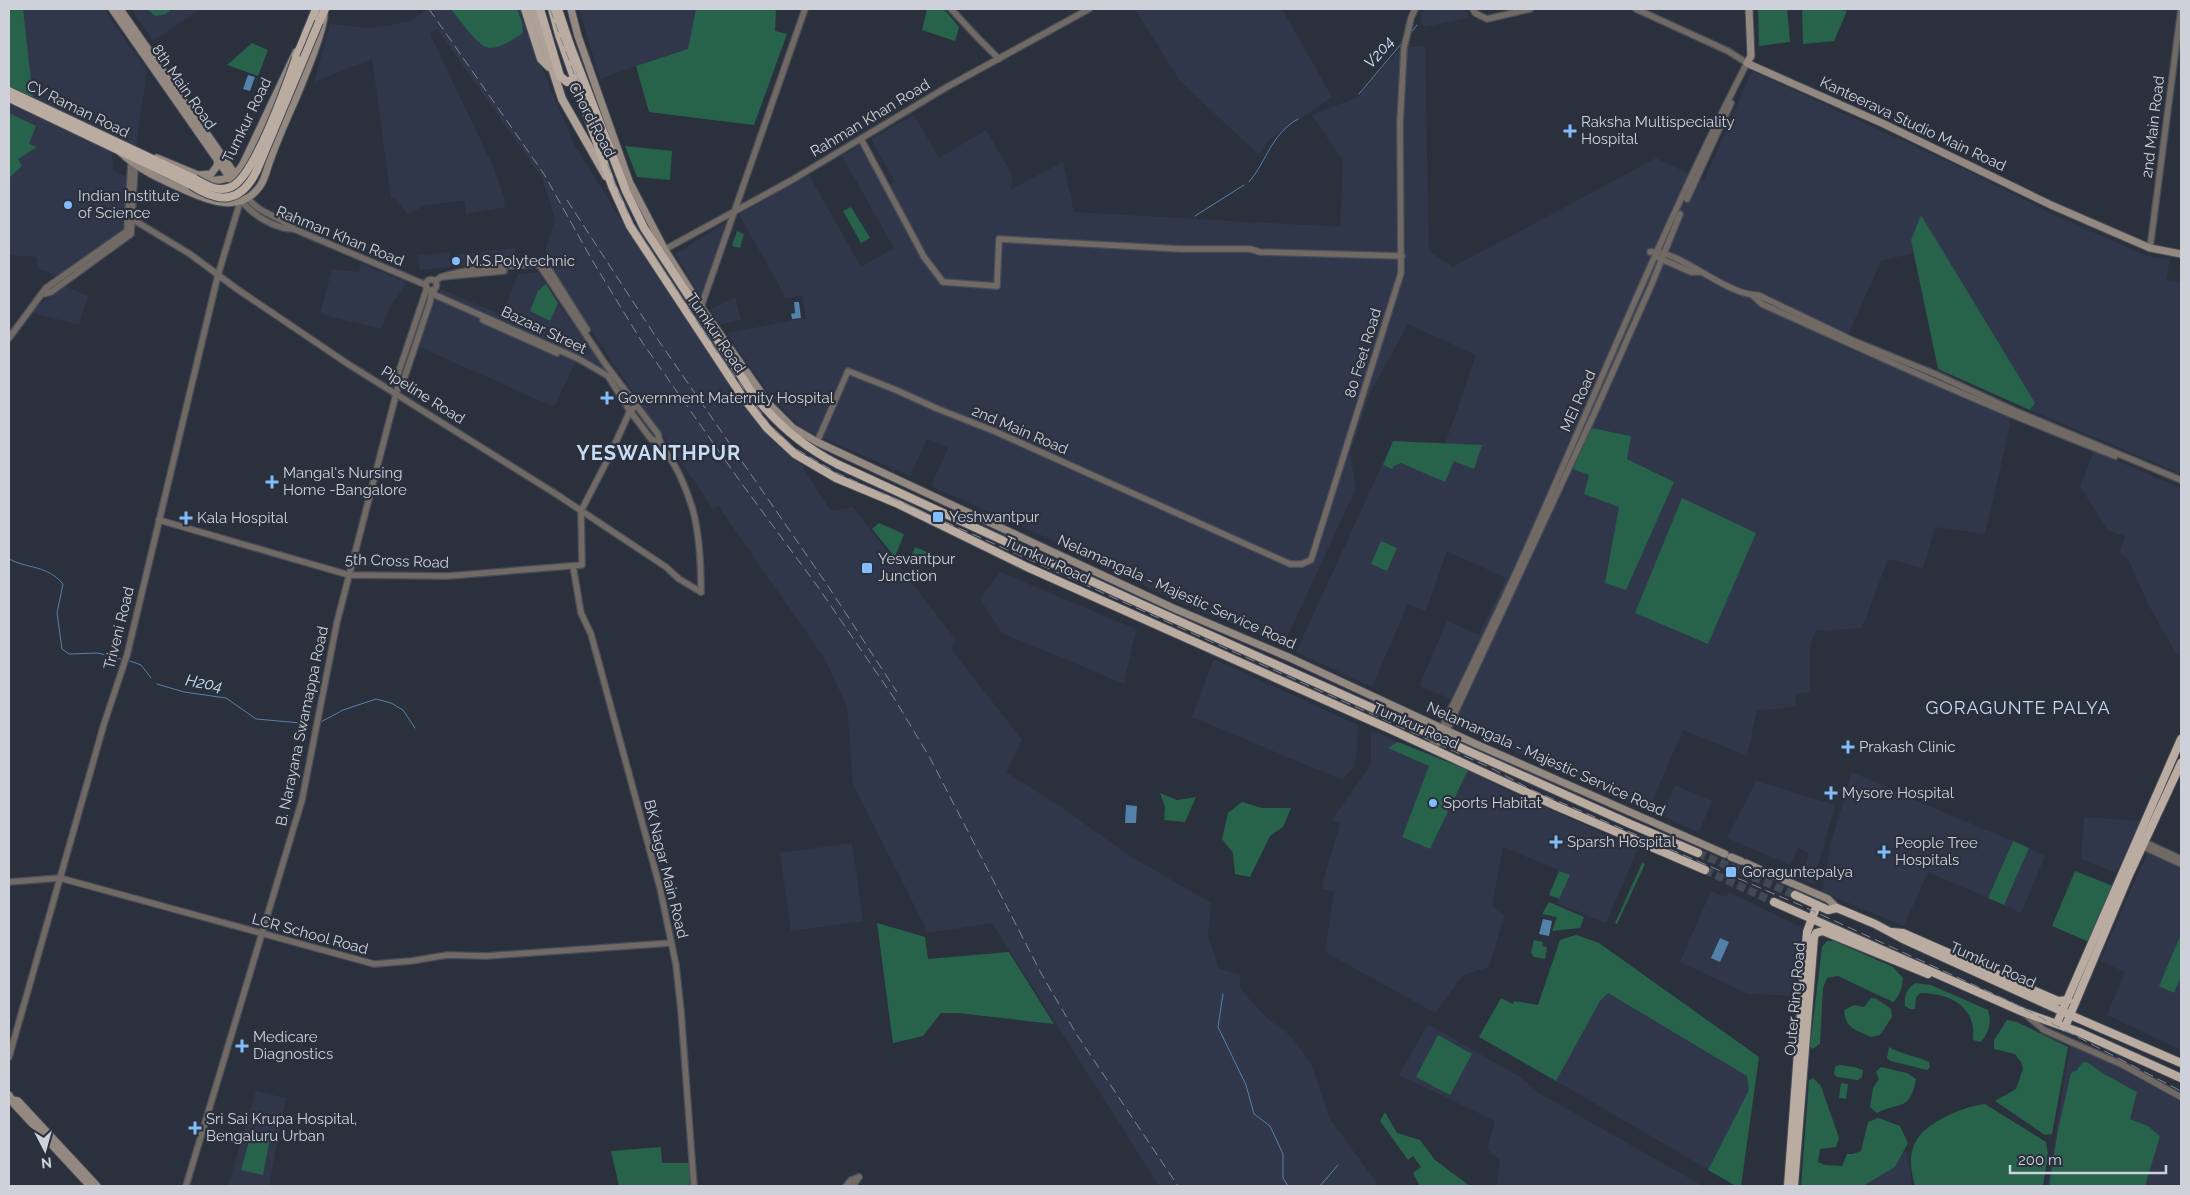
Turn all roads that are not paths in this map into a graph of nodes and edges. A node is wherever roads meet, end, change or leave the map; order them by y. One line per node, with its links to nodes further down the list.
1 (112, 9): 27 (main road, 8th Main Road)
2 (120, 9): 27 (main road, 8th Main Road)
3 (524, 9): 23 (main road)
4 (533, 9): 23 (main road, Chord Road)
5 (540, 9): 24 (highway)
6 (552, 9): 24 (highway, Tumkur Road)
7 (558, 9): 32 (highway, Tumkur Road)
8 (571, 9): 32 (main road)
9 (804, 9): 39 (street)
10 (951, 9): 21 (street)
11 (1089, 9): 21 (street, Rahman Khan Road)
12 (1415, 9): 46 (street, 80 Feet Road)
13 (1473, 9): 14 (street)
14 (1530, 9)
15 (1636, 9): 22 (street, Kanteerava Studio Main Road)
16 (1749, 9): 22 (main road)
17 (1753, 9): 22 (main road)
18 (2181, 9): 42 (street, 2nd Main Road)
19 (321, 10): 20 (highway, Tumkur Road); 35 (highway, bridge); 38 (main road)
20 (300, 49): 33 (main road, Tumkur Road); 35 (highway, bridge)
21 (999, 58): 28 (street, Rahman Khan Road)
22 (1749, 64): 42 (main road, Kanteerava Studio Main Road); 45 (street, MEI Road); 47 (street, MEI Road)
23 (552, 71): 36 (main road, Chord Road)
24 (574, 79): 36 (highway, Tumkur Road)
25 (9, 91): 35 (highway, CV Raman Road)
26 (9, 98): 29 (highway, CV Raman Road)
27 (181, 102): 30 (main road, 8th Main Road); 33 (main road, 8th Main Road)
28 (861, 140): 39 (street, Rahman Khan Road); 46 (street)
29 (120, 152): 31 (main road); 35 (highway, CV Raman Road)
30 (218, 159): 33 (main road, 8th Main Road); 35 (main road)
31 (133, 164): 37 (main road); 40 (street); 51 (street)
32 (622, 172): 43 (highway, Tumkur Road)
33 (233, 176): 34 (main road, Tumkur Road); 38 (main road, 8th Main Road)
34 (205, 179): 35 (main road); 37 (main road)
35 (195, 180)
36 (612, 186): 70 (highway, Tumkur Road)
37 (198, 196): 38 (main road)
38 (244, 202): 41 (street); 41 (street, Rahman Khan Road); 48 (street, Triveni Road)
39 (735, 212): 43 (street, Rahman Khan Road); 52 (street)
40 (132, 219): 48 (street, Pipeline Road); 51 (street)
41 (294, 229): 50 (street, Rahman Khan Road)
42 (2150, 248): 44 (main road, Kanteerava Studio Main Road)
43 (662, 251): 52 (main road, Nelamangala - Majestic Service Road); 58 (highway, Tumkur Road)
44 (2179, 252)
45 (1656, 254): 47 (street); 67 (street, MEI Road)
46 (1402, 256): 63 (street, 80 Feet Road)
47 (1663, 256): 61 (street); 67 (street, MEI Road)
48 (218, 275): 55 (street, Pipeline Road); 64 (street, Triveni Road)
49 (438, 279): 50 (street); 50 (street); 54 (street); 54 (street)
50 (431, 290): 54 (street); 54 (street, Bazaar Street); 55 (street, B. Narayana Swamappa Road)
51 (44, 294): 53 (street)
52 (701, 307): 58 (main road, Nelamangala - Majestic Service Road)
53 (9, 338)
54 (604, 368): 56 (street); 57 (street, Bazaar Street)
55 (397, 393): 62 (street, Pipeline Road); 66 (street, B. Narayana Swamappa Road)
56 (636, 406): 57 (street); 59 (street)
57 (630, 411): 59 (street, Bazaar Street); 62 (street)
58 (790, 430): 60 (main road, Nelamangala - Majestic Service Road); 68 (highway, Tumkur Road)
59 (659, 442): 62 (street, Pipeline Road)
60 (817, 442): 63 (street, 2nd Main Road); 67 (main road, Nelamangala - Majestic Service Road)
61 (2181, 482)
62 (581, 511): 65 (street, 5th Cross Road)
63 (1180, 516)
64 (159, 520): 66 (street, 5th Cross Road); 77 (street, Triveni Road)
65 (573, 566): 66 (street, 5th Cross Road); 86 (street, BK Nagar Main Road)
66 (349, 575): 85 (street, B. Narayana Swamappa Road)
67 (1445, 729): 68 (street, MEI Road); 82 (main road, Nelamangala - Majestic Service Road)
68 (1439, 738): 70 (street, MEI Road); 73 (highway, Tumkur Road)
69 (2181, 739): 88 (highway)
70 (1432, 748): 76 (highway, Tumkur Road)
71 (2181, 763): 72 (highway)
72 (2143, 844): 74 (street); 75 (street); 91 (highway)
73 (1698, 853)
74 (2181, 859)
75 (2181, 864)
76 (1705, 870)
77 (60, 878): 78 (street, LCR School Road); 85 (street, LCR School Road); 94 (street, Triveni Road)
78 (9, 882)
79 (1795, 895): 81 (highway, Tumkur Road)
80 (1774, 902): 83 (highway, Tumkur Road)
81 (1817, 905): 82 (highway, Tumkur Road); 83 (highway, Outer Ring Road)
82 (1836, 908): 84 (highway, Tumkur Road)
83 (1812, 919): 87 (highway, Tumkur Road); 105 (highway, Outer Ring Road)
84 (1891, 932): 88 (highway); 89 (highway, Tumkur Road)
85 (262, 934): 86 (street, LCR School Road); 101 (street, B. Narayana Swamappa Road)
86 (671, 943): 102 (street, BK Nagar Main Road)
87 (1954, 982): 90 (highway, Tumkur Road); 106 (highway, Outer Ring Road)
88 (2068, 1000): 91 (highway)
89 (2041, 1001): 91 (highway, Tumkur Road); 92 (highway)
90 (2023, 1012): 92 (highway, Tumkur Road); 98 (street)
91 (2066, 1013): 93 (highway); 95 (highway, Tumkur Road)
92 (2034, 1016): 93 (highway, Tumkur Road)
93 (2061, 1025): 96 (highway, Tumkur Road)
94 (9, 1058)
95 (2181, 1063)
96 (2181, 1078)
97 (11, 1097): 99 (main road); 100 (main road)
98 (2181, 1097)
99 (90, 1186)
100 (97, 1186)
101 (186, 1186)
102 (694, 1186)
103 (846, 1186): 104 (street)
104 (853, 1186)
105 (1788, 1186)
106 (1794, 1186)

